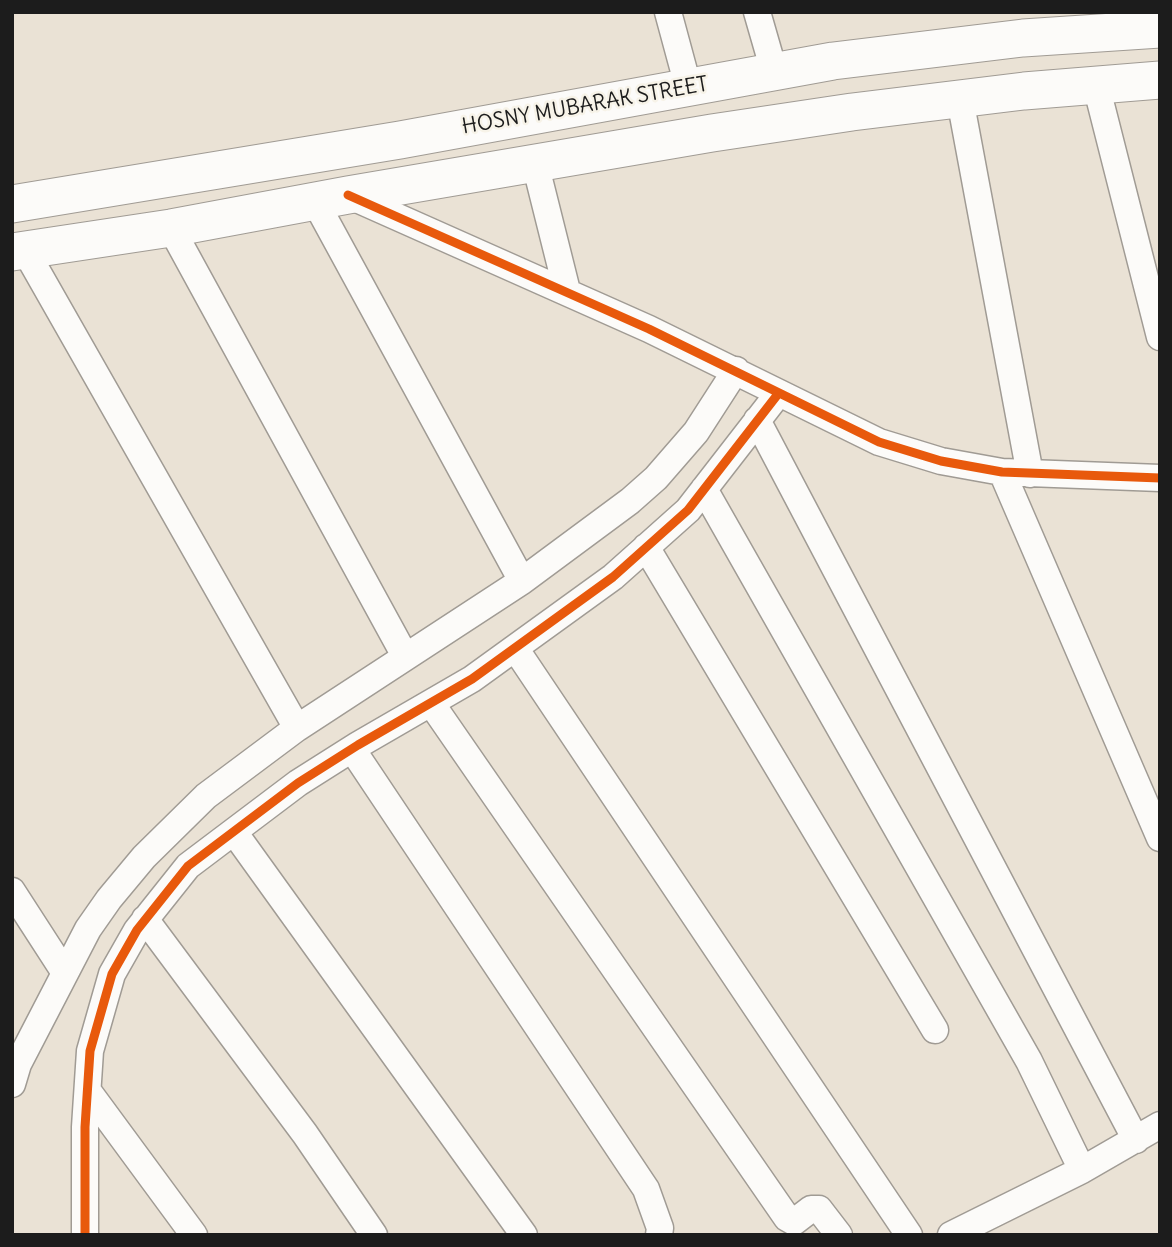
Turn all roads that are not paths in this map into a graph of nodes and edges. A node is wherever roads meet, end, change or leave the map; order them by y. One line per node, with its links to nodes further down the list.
1 (668, 12): 7 (street)
2 (757, 12): 4 (street)
3 (1160, 29): 4 (main road, HOSNY MUBARAK STREET)
4 (774, 71): 7 (main road, HOSNY MUBARAK STREET)
5 (1160, 80): 6 (main road)
6 (1096, 85): 8 (main road); 15 (street)
7 (688, 86): 11 (main road, HOSNY MUBARAK STREET)
8 (960, 99): 9 (main road); 20 (street)
9 (535, 163): 10 (main road); 14 (street)
10 (332, 199): 12 (main road); 14 (street); 24 (street)
11 (12, 204)
12 (171, 228): 13 (main road); 26 (street)
13 (19, 251): 28 (street)
14 (567, 291): 16 (street)
15 (1160, 337)
16 (736, 370): 17 (street); 24 (street)
17 (778, 394): 18 (street); 19 (street)
18 (757, 420): 22 (street); 39 (street)
19 (1002, 472): 20 (street); 31 (street)
20 (1030, 474): 21 (street)
21 (1160, 478)
22 (704, 489): 23 (street); 40 (street)
23 (646, 547): 25 (street); 35 (street)
24 (522, 581): 26 (street)
25 (515, 648): 27 (street); 47 (street)
26 (405, 656): 28 (street)
27 (430, 703): 29 (street); 46 (street)
28 (297, 728): 34 (street)
29 (352, 749): 30 (street); 45 (street)
30 (234, 832): 33 (street); 44 (street)
31 (1160, 838)
32 (12, 891): 34 (street)
33 (145, 919): 37 (street); 43 (street)
34 (65, 973): 36 (street)
35 (935, 1030)
36 (12, 1084)
37 (88, 1091): 41 (street); 42 (street)
38 (1160, 1125): 39 (street)
39 (1136, 1139): 40 (street)
40 (1082, 1170): 48 (street)
41 (85, 1235)
42 (194, 1235)
43 (374, 1235)
44 (524, 1235)
45 (659, 1235)
46 (839, 1235)
47 (909, 1235)
48 (951, 1235)

